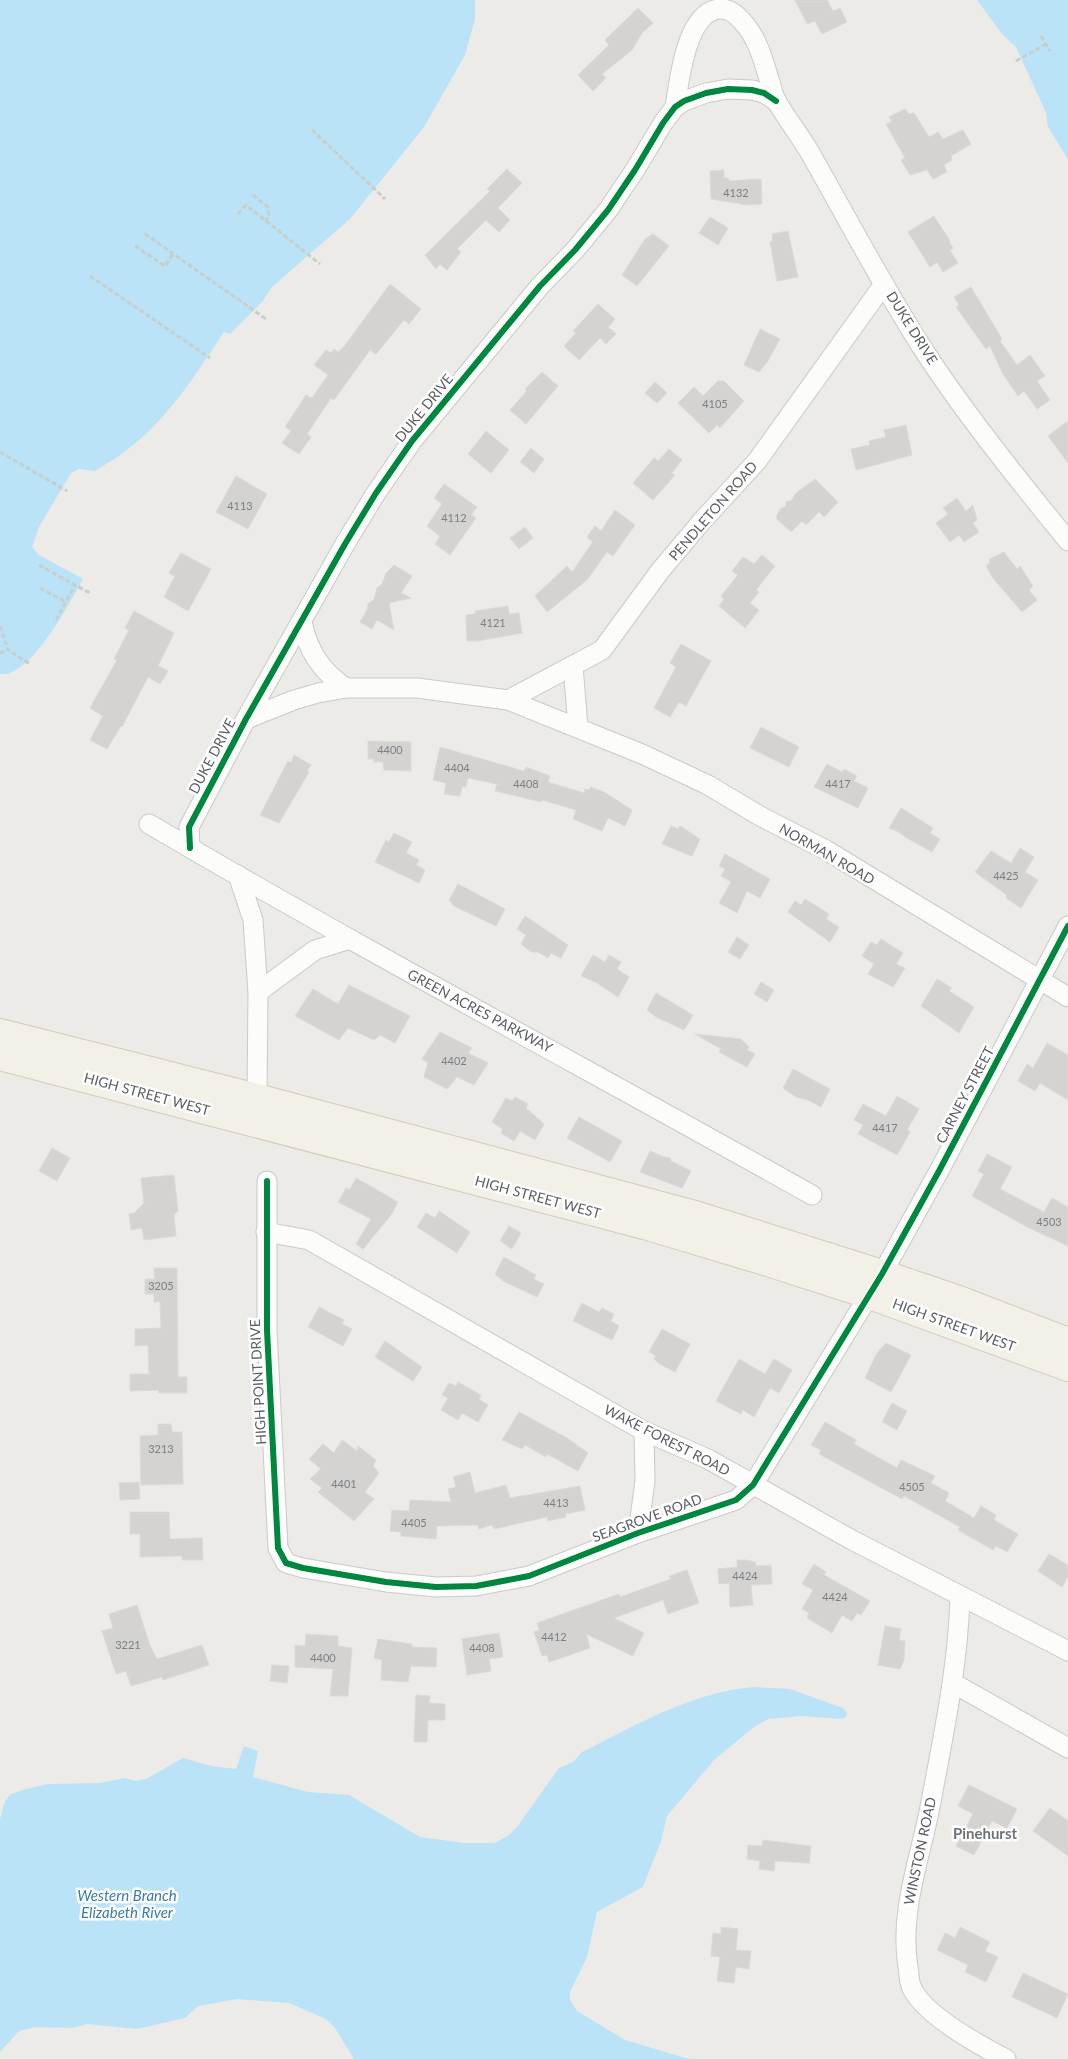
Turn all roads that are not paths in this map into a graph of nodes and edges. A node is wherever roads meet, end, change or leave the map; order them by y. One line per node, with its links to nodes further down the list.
1 (776, 101): 2 (street, DUKE DRIVE); 2 (street, DUKE DRIVE); 3 (street, DUKE DRIVE)
2 (675, 107): 5 (street, DUKE DRIVE)
3 (884, 284): 4 (street, DUKE DRIVE); 6 (street, PENDLETON ROAD)
4 (1068, 541)
5 (302, 622): 7 (street); 9 (street, DUKE DRIVE)
6 (573, 666): 8 (street, PENDLETON ROAD); 10 (street)
7 (346, 688): 8 (street, NORMAN ROAD); 9 (street, NORMAN ROAD)
8 (508, 700): 10 (street, NORMAN ROAD)
9 (246, 720): 12 (street, DUKE DRIVE)
10 (578, 727): 16 (street, NORMAN ROAD)
11 (149, 824): 12 (street, GREEN ACRES PARKWAY)
12 (190, 848): 13 (street, GREEN ACRES PARKWAY)
13 (238, 876): 15 (street, GREEN ACRES PARKWAY); 17 (street)
14 (1068, 926): 16 (street, CARNEY STREET)
15 (350, 939): 17 (street); 23 (street, GREEN ACRES PARKWAY)
16 (1039, 979): 18 (street, NORMAN ROAD); 25 (street, CARNEY STREET)
17 (258, 992): 21 (street)
18 (1068, 997)
19 (0, 1033): 21 (main road, HIGH STREET WEST)
20 (0, 1056): 25 (main road, HIGH STREET WEST)
21 (257, 1098): 25 (main road, HIGH STREET WEST)
22 (267, 1181): 24 (street, HIGH POINT DRIVE)
23 (812, 1195)
24 (266, 1232): 28 (street, WAKE FOREST ROAD); 31 (street, HIGH POINT DRIVE)
25 (876, 1284): 26 (main road, HIGH STREET WEST); 27 (main road, HIGH STREET WEST); 29 (street, SEAGROVE ROAD)
26 (1068, 1342)
27 (1068, 1367)
28 (644, 1431): 29 (street, WAKE FOREST ROAD); 30 (street, SEAGROVE ROAD)
29 (753, 1485): 30 (street, SEAGROVE ROAD); 32 (street, WAKE FOREST ROAD)
30 (638, 1533): 31 (street, SEAGROVE ROAD)
31 (302, 1568)
32 (960, 1597): 33 (street, WAKE FOREST ROAD); 34 (street, WINSTON ROAD)
33 (1068, 1651)
34 (953, 1683): 35 (street); 36 (street, WINSTON ROAD)
35 (1068, 1748)
36 (1006, 2059)

